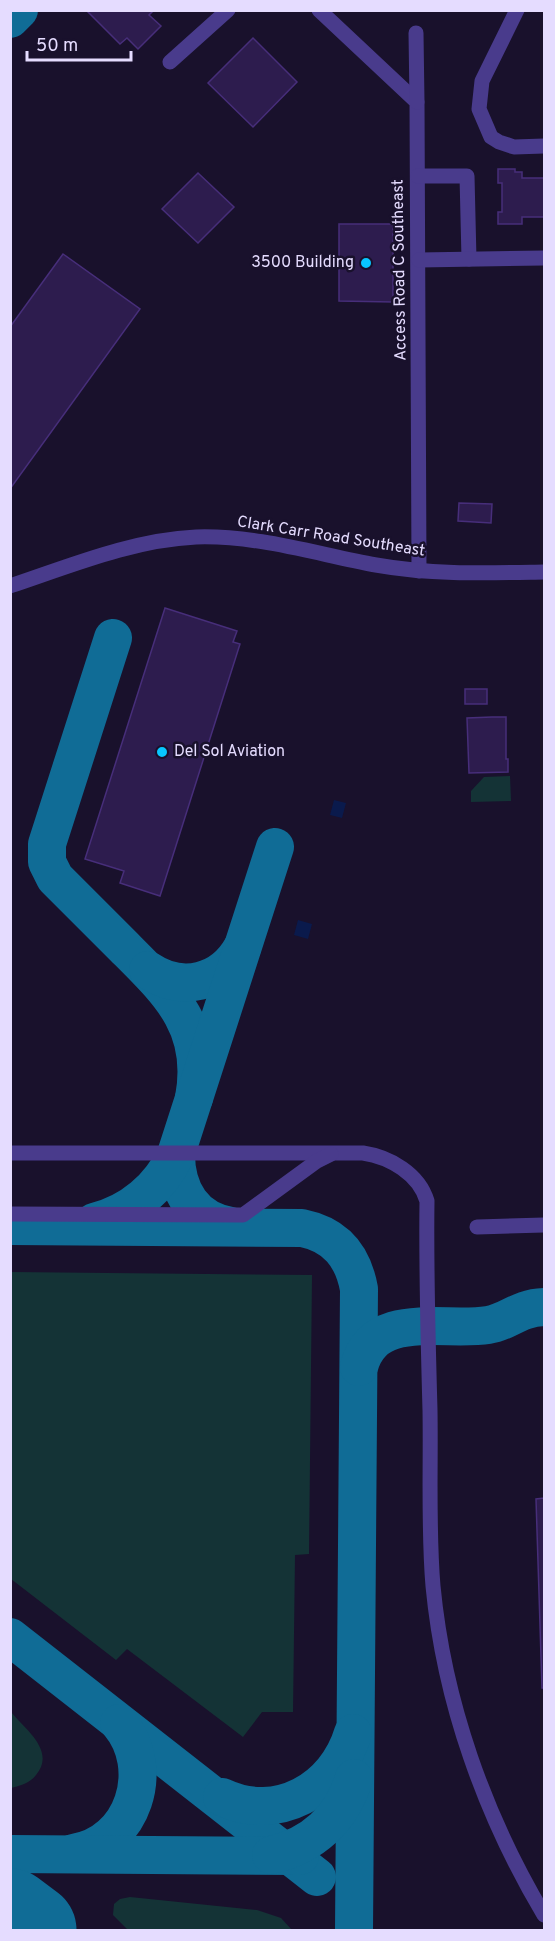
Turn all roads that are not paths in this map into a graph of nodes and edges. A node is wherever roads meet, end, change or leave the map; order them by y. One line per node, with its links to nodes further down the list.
1 (228, 10): 5 (street)
2 (319, 10): 6 (street)
3 (516, 11): 7 (street)
4 (416, 33): 6 (street, Access Road C Southeast)
5 (170, 62)
6 (417, 102): 8 (street, Access Road C Southeast)
7 (544, 146)
8 (418, 176): 9 (street); 11 (street, Access Road C Southeast)
9 (470, 258): 10 (street); 11 (street)
10 (544, 258)
11 (419, 260): 12 (street, Access Road C Southeast)
12 (419, 571): 13 (street, Clark Carr Road Southeast); 14 (street, Clark Carr Road Southeast)
13 (544, 572)
14 (10, 586)
15 (10, 1153): 16 (street)
16 (337, 1153): 17 (street); 20 (street)
17 (10, 1214)
18 (544, 1225): 19 (street)
19 (477, 1227)
20 (544, 1915)

